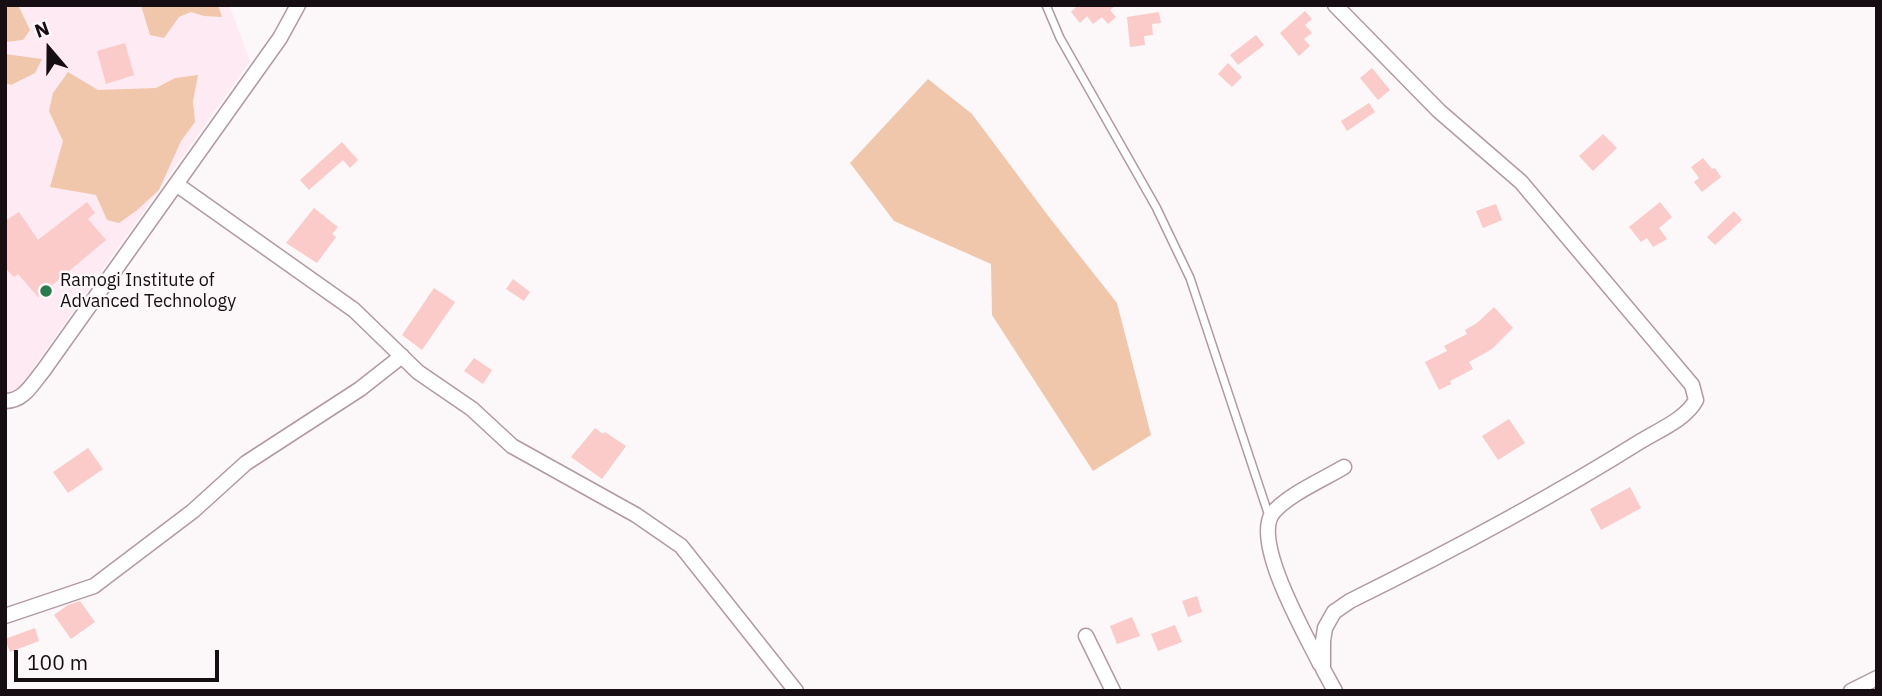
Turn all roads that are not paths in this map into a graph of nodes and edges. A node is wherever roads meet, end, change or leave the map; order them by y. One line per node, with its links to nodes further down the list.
1 (298, 5): 4 (street)
2 (1046, 5): 8 (lane)
3 (1335, 5): 11 (street)
4 (176, 184): 5 (street); 6 (street)
5 (402, 356): 9 (street); 13 (street)
6 (5, 401)
7 (1344, 467): 8 (street)
8 (1270, 518): 11 (street)
9 (5, 616)
10 (1086, 636): 14 (street)
11 (1323, 668): 15 (street)
12 (1877, 678): 16 (street)
13 (796, 691)
14 (1113, 691)
15 (1335, 691)
16 (1851, 691)

